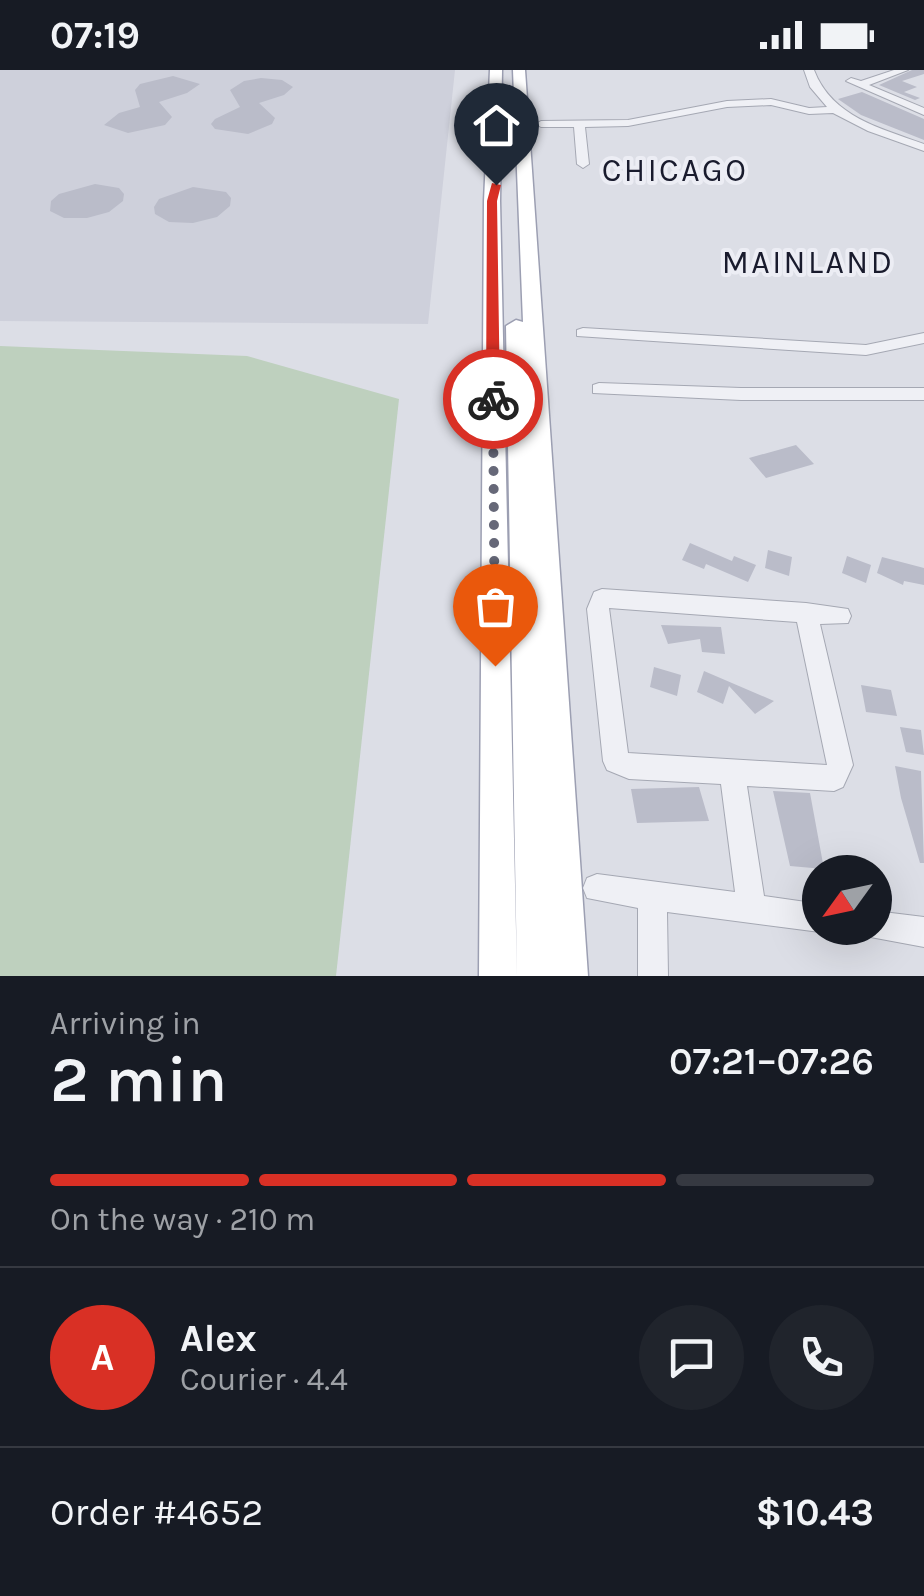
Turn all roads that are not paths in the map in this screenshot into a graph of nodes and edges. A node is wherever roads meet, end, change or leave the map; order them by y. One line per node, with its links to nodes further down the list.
1 (485, 70): 13 (main road)
2 (496, 70): 6 (main road)
3 (796, 70): 4 (street)
4 (809, 70): 7 (street)
5 (903, 70): 8 (street)
6 (508, 79): 13 (main road); 28 (main road); 29 (main road)
7 (832, 110): 10 (street); 11 (street)
8 (924, 112)
9 (542, 124): 10 (street)
10 (580, 124): 12 (street)
11 (924, 148)
12 (583, 164)
13 (492, 201): 27 (main road)
14 (583, 333): 15 (street)
15 (924, 338)
16 (599, 388): 17 (street)
17 (924, 394)
18 (806, 612): 19 (street); 20 (street); 20 (street)
19 (840, 616)
20 (732, 772): 23 (street)
21 (596, 888): 22 (street)
22 (652, 895): 23 (street); 30 (street)
23 (752, 909): 24 (street)
24 (802, 916)
25 (892, 928): 26 (street)
26 (924, 932)
27 (498, 976)
28 (536, 976)
29 (569, 976)
30 (653, 976)

